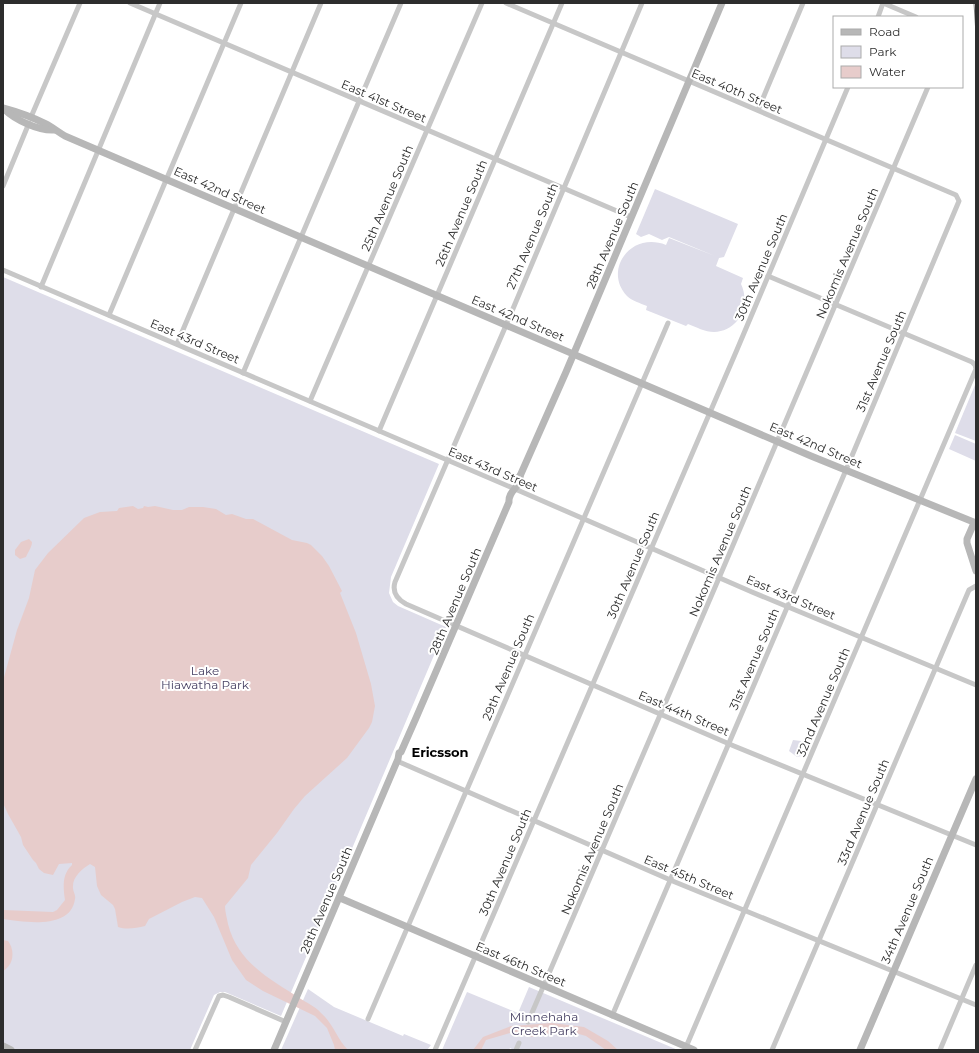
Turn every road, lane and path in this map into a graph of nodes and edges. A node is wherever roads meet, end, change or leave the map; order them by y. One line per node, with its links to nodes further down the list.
1 (80, 3): 27 (street)
2 (130, 3): 14 (street, East 41st Street)
3 (160, 3): 14 (street)
4 (241, 3): 18 (street)
5 (321, 3): 20 (street)
6 (400, 3): 24 (street)
7 (482, 3): 28 (street, 25th Avenue South)
8 (506, 3): 17 (street, East 40th Street)
9 (562, 3): 17 (street, 26th Avenue South)
10 (642, 3): 19 (street, 27th Avenue South)
11 (722, 3): 21 (street, 28th Avenue South)
12 (803, 3): 26 (street)
13 (883, 3): 15 (street); 16 (street)
14 (156, 14): 18 (street, East 41st Street); 30 (street)
15 (878, 16)
16 (914, 16)
17 (553, 23): 19 (street, East 40th Street); 31 (street, 26th Avenue South)
18 (224, 43): 20 (street, East 41st Street); 33 (street)
19 (622, 53): 21 (street, East 40th Street); 35 (street, 27th Avenue South)
20 (291, 73): 24 (street, East 41st Street); 37 (street)
21 (689, 81): 26 (street, East 40th Street); 38 (street, 28th Avenue South)
22 (848, 88): 29 (street, 30th Avenue South)
23 (928, 88): 32 (street, Nokomis Avenue South)
24 (359, 102): 28 (street, East 41st Street); 39 (street)
25 (4, 109): 27 (street, East 42nd Street)
26 (758, 110): 29 (street, East 40th Street)
27 (30, 120): 30 (street, East 42nd Street); 34 (street)
28 (427, 130): 31 (street, East 41st Street); 40 (street, 25th Avenue South)
29 (825, 139): 32 (street, East 40th Street); 42 (street, 30th Avenue South)
30 (98, 150): 33 (street, East 42nd Street); 43 (street)
31 (495, 160): 35 (street, East 41st Street); 44 (street, 26th Avenue South)
32 (893, 168): 36 (street, East 40th Street); 45 (street, Nokomis Avenue South)
33 (166, 178): 37 (street, East 42nd Street); 46 (street)
34 (3, 186)
35 (563, 188): 38 (street, East 41st Street); 48 (street, 27th Avenue South)
36 (959, 199): 49 (street, 31st Avenue South)
37 (234, 208): 39 (street, East 42nd Street); 50 (street)
38 (631, 217): 51 (street, 28th Avenue South)
39 (301, 237): 40 (street, East 42nd Street); 53 (street)
40 (369, 266): 44 (street, East 42nd Street); 55 (street, 25th Avenue South)
41 (3, 270): 43 (street, East 43rd Street)
42 (768, 276): 45 (street); 56 (street, 30th Avenue South)
43 (41, 286): 46 (street, East 43rd Street)
44 (437, 295): 48 (street, East 42nd Street); 57 (street, 26th Avenue South)
45 (836, 305): 49 (street); 58 (street, Nokomis Avenue South)
46 (109, 315): 50 (street, East 43rd Street)
47 (668, 323): 54 (street, 29th Avenue South)
48 (506, 324): 51 (street, East 42nd Street); 59 (street, 27th Avenue South)
49 (904, 334): 52 (street); 60 (street, 31st Avenue South)
50 (176, 344): 53 (street, East 43rd Street)
51 (573, 354): 54 (street, East 42nd Street); 61 (street, 28th Avenue South)
52 (975, 365): 62 (street, 32nd Avenue South)
53 (243, 373): 55 (street, East 43rd Street)
54 (642, 382): 56 (street, East 42nd Street); 63 (street, 29th Avenue South)
55 (310, 401): 57 (street, East 43rd Street)
56 (710, 412): 58 (street, East 42nd Street); 65 (street, 30th Avenue South)
57 (379, 431): 59 (street, East 43rd Street)
58 (778, 441): 60 (street, East 42nd Street); 67 (street, Nokomis Avenue South)
59 (448, 461): 61 (street, East 43rd Street); 69 (street, 27th Avenue South)
60 (846, 470): 62 (street, East 42nd Street); 70 (street, 31st Avenue South)
61 (515, 489): 63 (street, East 43rd Street); 71 (street, 28th Avenue South)
62 (920, 501): 64 (street, East 42nd Street); 72 (street, 32nd Avenue South)
63 (583, 519): 65 (street, East 43rd Street); 73 (street, 29th Avenue South)
64 (975, 524): 66 (street)
65 (651, 548): 67 (street, East 43rd Street); 75 (street, 30th Avenue South)
66 (976, 571)
67 (719, 578): 70 (street, East 43rd Street); 77 (street, Nokomis Avenue South)
68 (976, 586): 74 (street, 33rd Avenue South)
69 (394, 588): 71 (street, East 44th Street)
70 (787, 607): 72 (street, East 43rd Street); 78 (street, 31st Avenue South)
71 (456, 626): 73 (street, East 44th Street); 79 (street, 28th Avenue South)
72 (862, 637): 74 (street, East 43rd Street); 80 (street, 32nd Avenue South)
73 (524, 655): 75 (street, East 44th Street); 82 (street, 29th Avenue South)
74 (936, 668): 76 (street, East 43rd Street); 83 (street, 33rd Avenue South)
75 (592, 685): 77 (street, East 44th Street); 84 (street, 30th Avenue South)
76 (976, 685)
77 (661, 714): 78 (street, East 44th Street); 87 (street, Nokomis Avenue South)
78 (728, 743): 80 (street, East 44th Street); 88 (street, 31st Avenue South)
79 (398, 760): 82 (street, East 45th Street); 89 (street, 28th Avenue South)
80 (803, 774): 83 (street, East 44th Street); 90 (street, 32nd Avenue South)
81 (976, 779): 85 (street, 34th Avenue South)
82 (466, 791): 84 (street, East 45th Street); 91 (street, 29th Avenue South)
83 (877, 804): 85 (street, East 44th Street); 92 (street, 33rd Avenue South)
84 (534, 821): 87 (street, East 45th Street); 93 (street, 30th Avenue South)
85 (952, 835): 86 (street, East 44th Street); 95 (street, 34th Avenue South)
86 (976, 845)
87 (602, 851): 88 (street, East 45th Street); 96 (street, Nokomis Avenue South)
88 (670, 880): 90 (street, East 45th Street); 99 (street, 31st Avenue South)
89 (340, 898): 91 (street, East 46th Street); 101 (street, 28th Avenue South)
90 (744, 910): 92 (street, East 45th Street); 105 (street, 32nd Avenue South)
91 (407, 928): 93 (street, East 46th Street); 100 (street, 29th Avenue South)
92 (819, 941): 95 (street, East 45th Street); 112 (street, 33rd Avenue South)
93 (475, 957): 96 (street, East 46th Street); 109 (street, 30th Avenue South)
94 (976, 965): 97 (street)
95 (893, 972): 97 (street, East 45th Street); 113 (street, 34th Avenue South)
96 (544, 986): 99 (street, East 46th Street); 102 (street, Nokomis Avenue South)
97 (961, 999): 98 (street, East 45th Street); 114 (street)
98 (976, 1005)
99 (612, 1016): 105 (street, East 46th Street)
100 (368, 1019)
101 (286, 1022): 107 (street); 108 (street, 28th Avenue South)
102 (528, 1022)
103 (519, 1043): 110 (street)
104 (3, 1046): 106 (street)
105 (686, 1047): 111 (street, East 46th Street)
106 (11, 1050)
107 (195, 1050)
108 (274, 1050)
109 (435, 1050)
110 (516, 1050)
111 (694, 1050)
112 (772, 1050)
113 (860, 1050)
114 (940, 1050)

